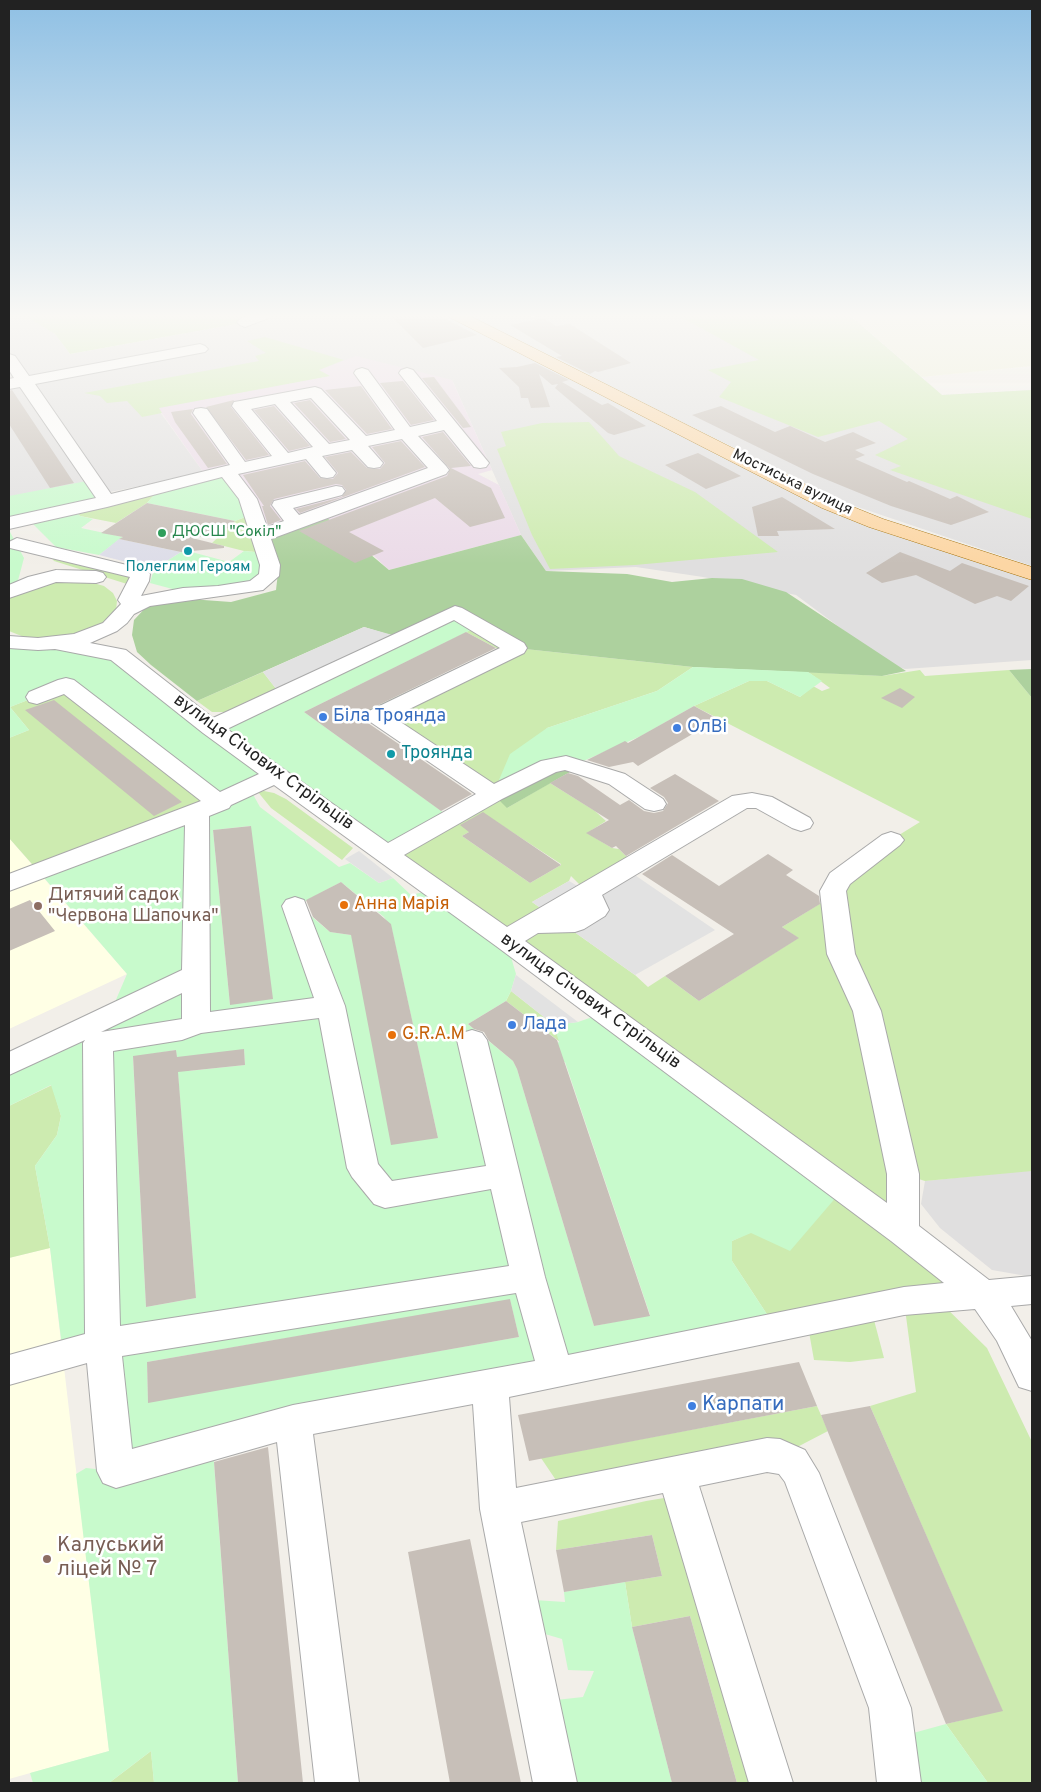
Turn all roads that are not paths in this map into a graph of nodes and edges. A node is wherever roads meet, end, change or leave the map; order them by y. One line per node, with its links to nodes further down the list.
1 (27, 398): 19 (street)
2 (286, 398): 7 (street)
3 (320, 398): 11 (street)
4 (380, 398): 10 (street)
5 (427, 398): 9 (street)
6 (620, 398): 24 (main road, Мостиська вулиця)
7 (279, 399): 12 (street); 15 (street)
8 (200, 413): 16 (street)
9 (449, 424): 10 (street); 14 (street)
10 (406, 433): 11 (street); 21 (street)
11 (359, 443): 12 (street); 13 (street)
12 (317, 452): 15 (street); 17 (street)
13 (374, 463)
14 (480, 463)
15 (277, 465): 16 (street)
16 (234, 469): 19 (street); 22 (street)
17 (327, 474)
18 (336, 491): 21 (street)
19 (107, 501): 20 (street)
20 (9, 523)
21 (296, 523): 22 (street)
22 (260, 536): 27 (street)
23 (17, 544): 25 (street); 26 (street); 28 (street)
24 (1032, 574)
25 (104, 580): 26 (street); 28 (street)
26 (12, 590)
27 (183, 594): 28 (lane)
28 (128, 604): 30 (street); 31 (street)
29 (12, 640): 30 (street)
30 (58, 643): 31 (street, вулиця Січових Стрільців)
31 (118, 655): 33 (street, вулиця Січових Стрільців)
32 (37, 697): 37 (street)
33 (211, 728): 34 (street, вулиця Січових Стрільців); 35 (street)
34 (276, 774): 37 (street); 40 (street, вулиця Січових Стрільців)
35 (493, 794): 36 (street); 40 (street)
36 (654, 804)
37 (208, 807): 41 (street); 44 (street)
38 (800, 823): 43 (street)
39 (891, 840): 50 (street)
40 (387, 854): 43 (street, вулиця Січових Стрільців)
41 (9, 883)
42 (295, 906): 45 (street)
43 (506, 940): 50 (street, вулиця Січових Стрільців)
44 (196, 975): 46 (street); 48 (street)
45 (332, 1006): 46 (street); 49 (street)
46 (196, 1024): 54 (street)
47 (472, 1040): 49 (street)
48 (9, 1064)
49 (504, 1175): 51 (street)
50 (903, 1232): 53 (street, вулиця Січових Стрільців)
51 (528, 1277): 54 (street); 56 (street)
52 (1032, 1290): 53 (street)
53 (985, 1296): 56 (street); 57 (street, вулиця Січових Стрільців)
54 (103, 1344): 55 (street); 59 (street)
55 (9, 1370)
56 (556, 1373): 58 (street)
57 (1032, 1376)
58 (490, 1386): 59 (street); 61 (street)
59 (293, 1421): 62 (lane)
60 (676, 1473): 61 (street); 64 (street); 65 (street)
61 (499, 1509): 63 (street)
62 (337, 1783)
63 (555, 1783)
64 (771, 1783)
65 (899, 1783)

